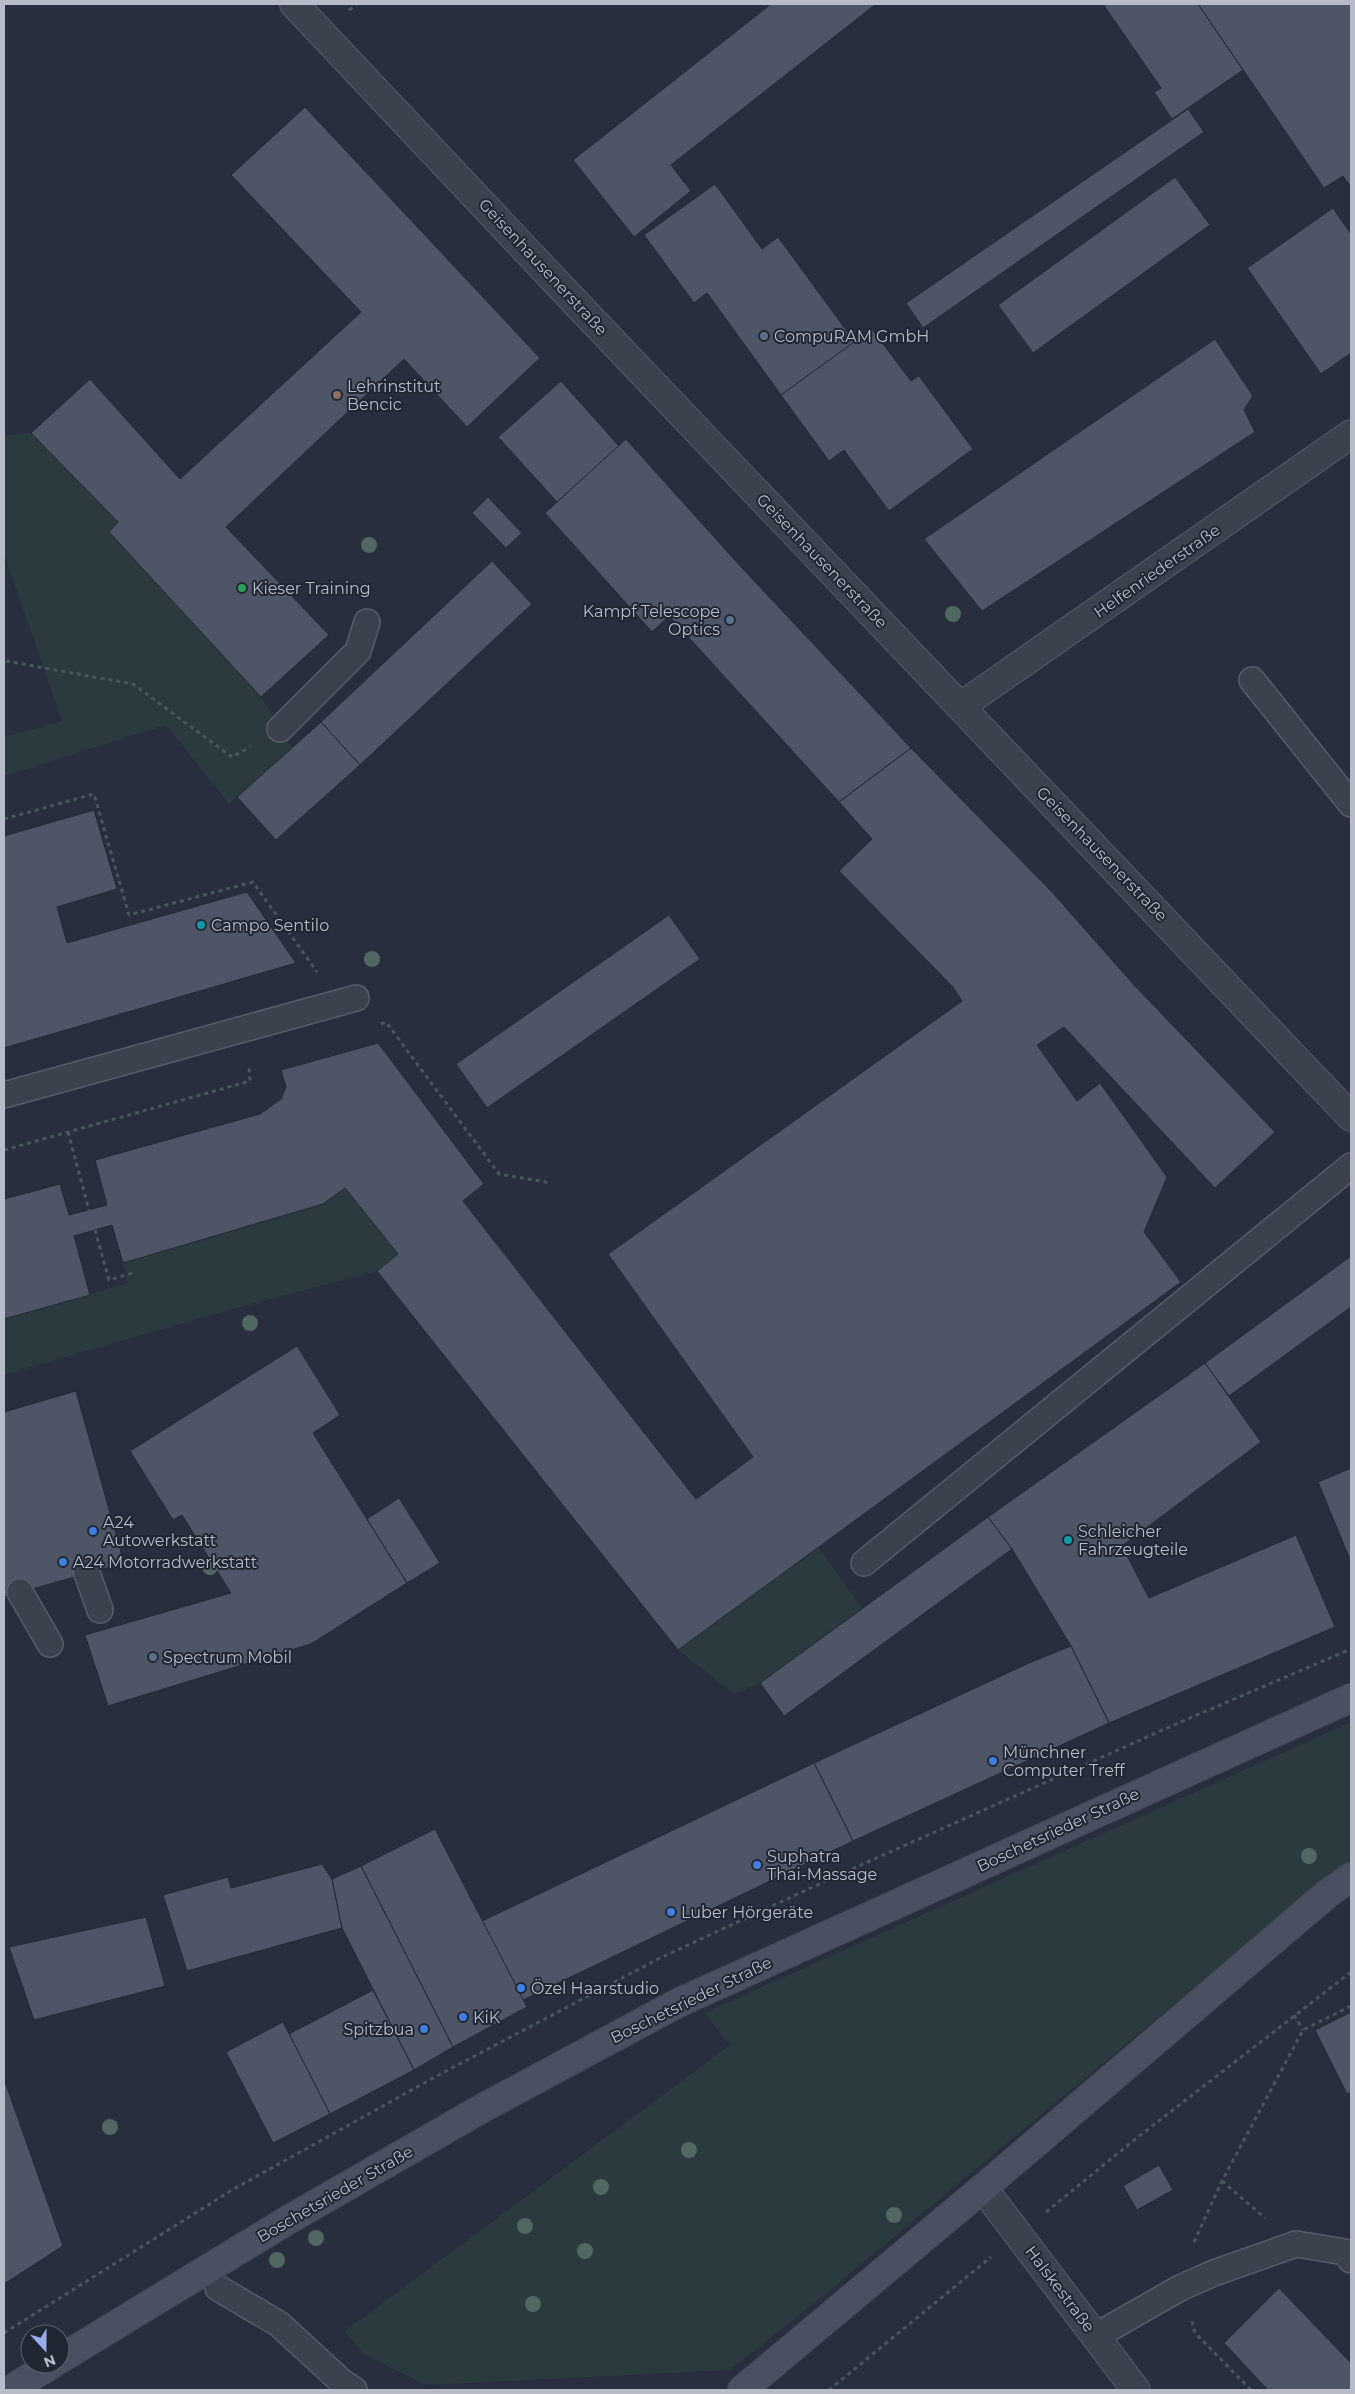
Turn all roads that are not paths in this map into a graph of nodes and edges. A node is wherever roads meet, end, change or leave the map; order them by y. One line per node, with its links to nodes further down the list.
1 (294, 4): 5 (street, Geisenhausenerstraße)
2 (1351, 434): 5 (street, Helfenriederstraße)
3 (367, 622): 6 (lane)
4 (1252, 680): 7 (lane)
5 (961, 706): 10 (street, Geisenhausenerstraße)
6 (280, 729)
7 (1351, 804)
8 (356, 998): 9 (lane)
9 (4, 1095)
10 (1350, 1114)
11 (1351, 1166): 12 (lane)
12 (864, 1563)
13 (87, 1573): 15 (lane)
14 (20, 1592): 16 (lane)
15 (100, 1610)
16 (50, 1644)
17 (1351, 1698): 23 (main road, Boschetsrieder Straße)
18 (1351, 1877): 19 (main road)
19 (983, 2188): 22 (street, Halskestraße); 27 (main road)
20 (1351, 2260): 22 (lane)
21 (218, 2288): 26 (lane)
22 (1096, 2336): 28 (street, Halskestraße)
23 (70, 2353)
24 (36, 2374): 25 (main road)
25 (10, 2390)
26 (354, 2390)
27 (742, 2390)
28 (1136, 2390)

